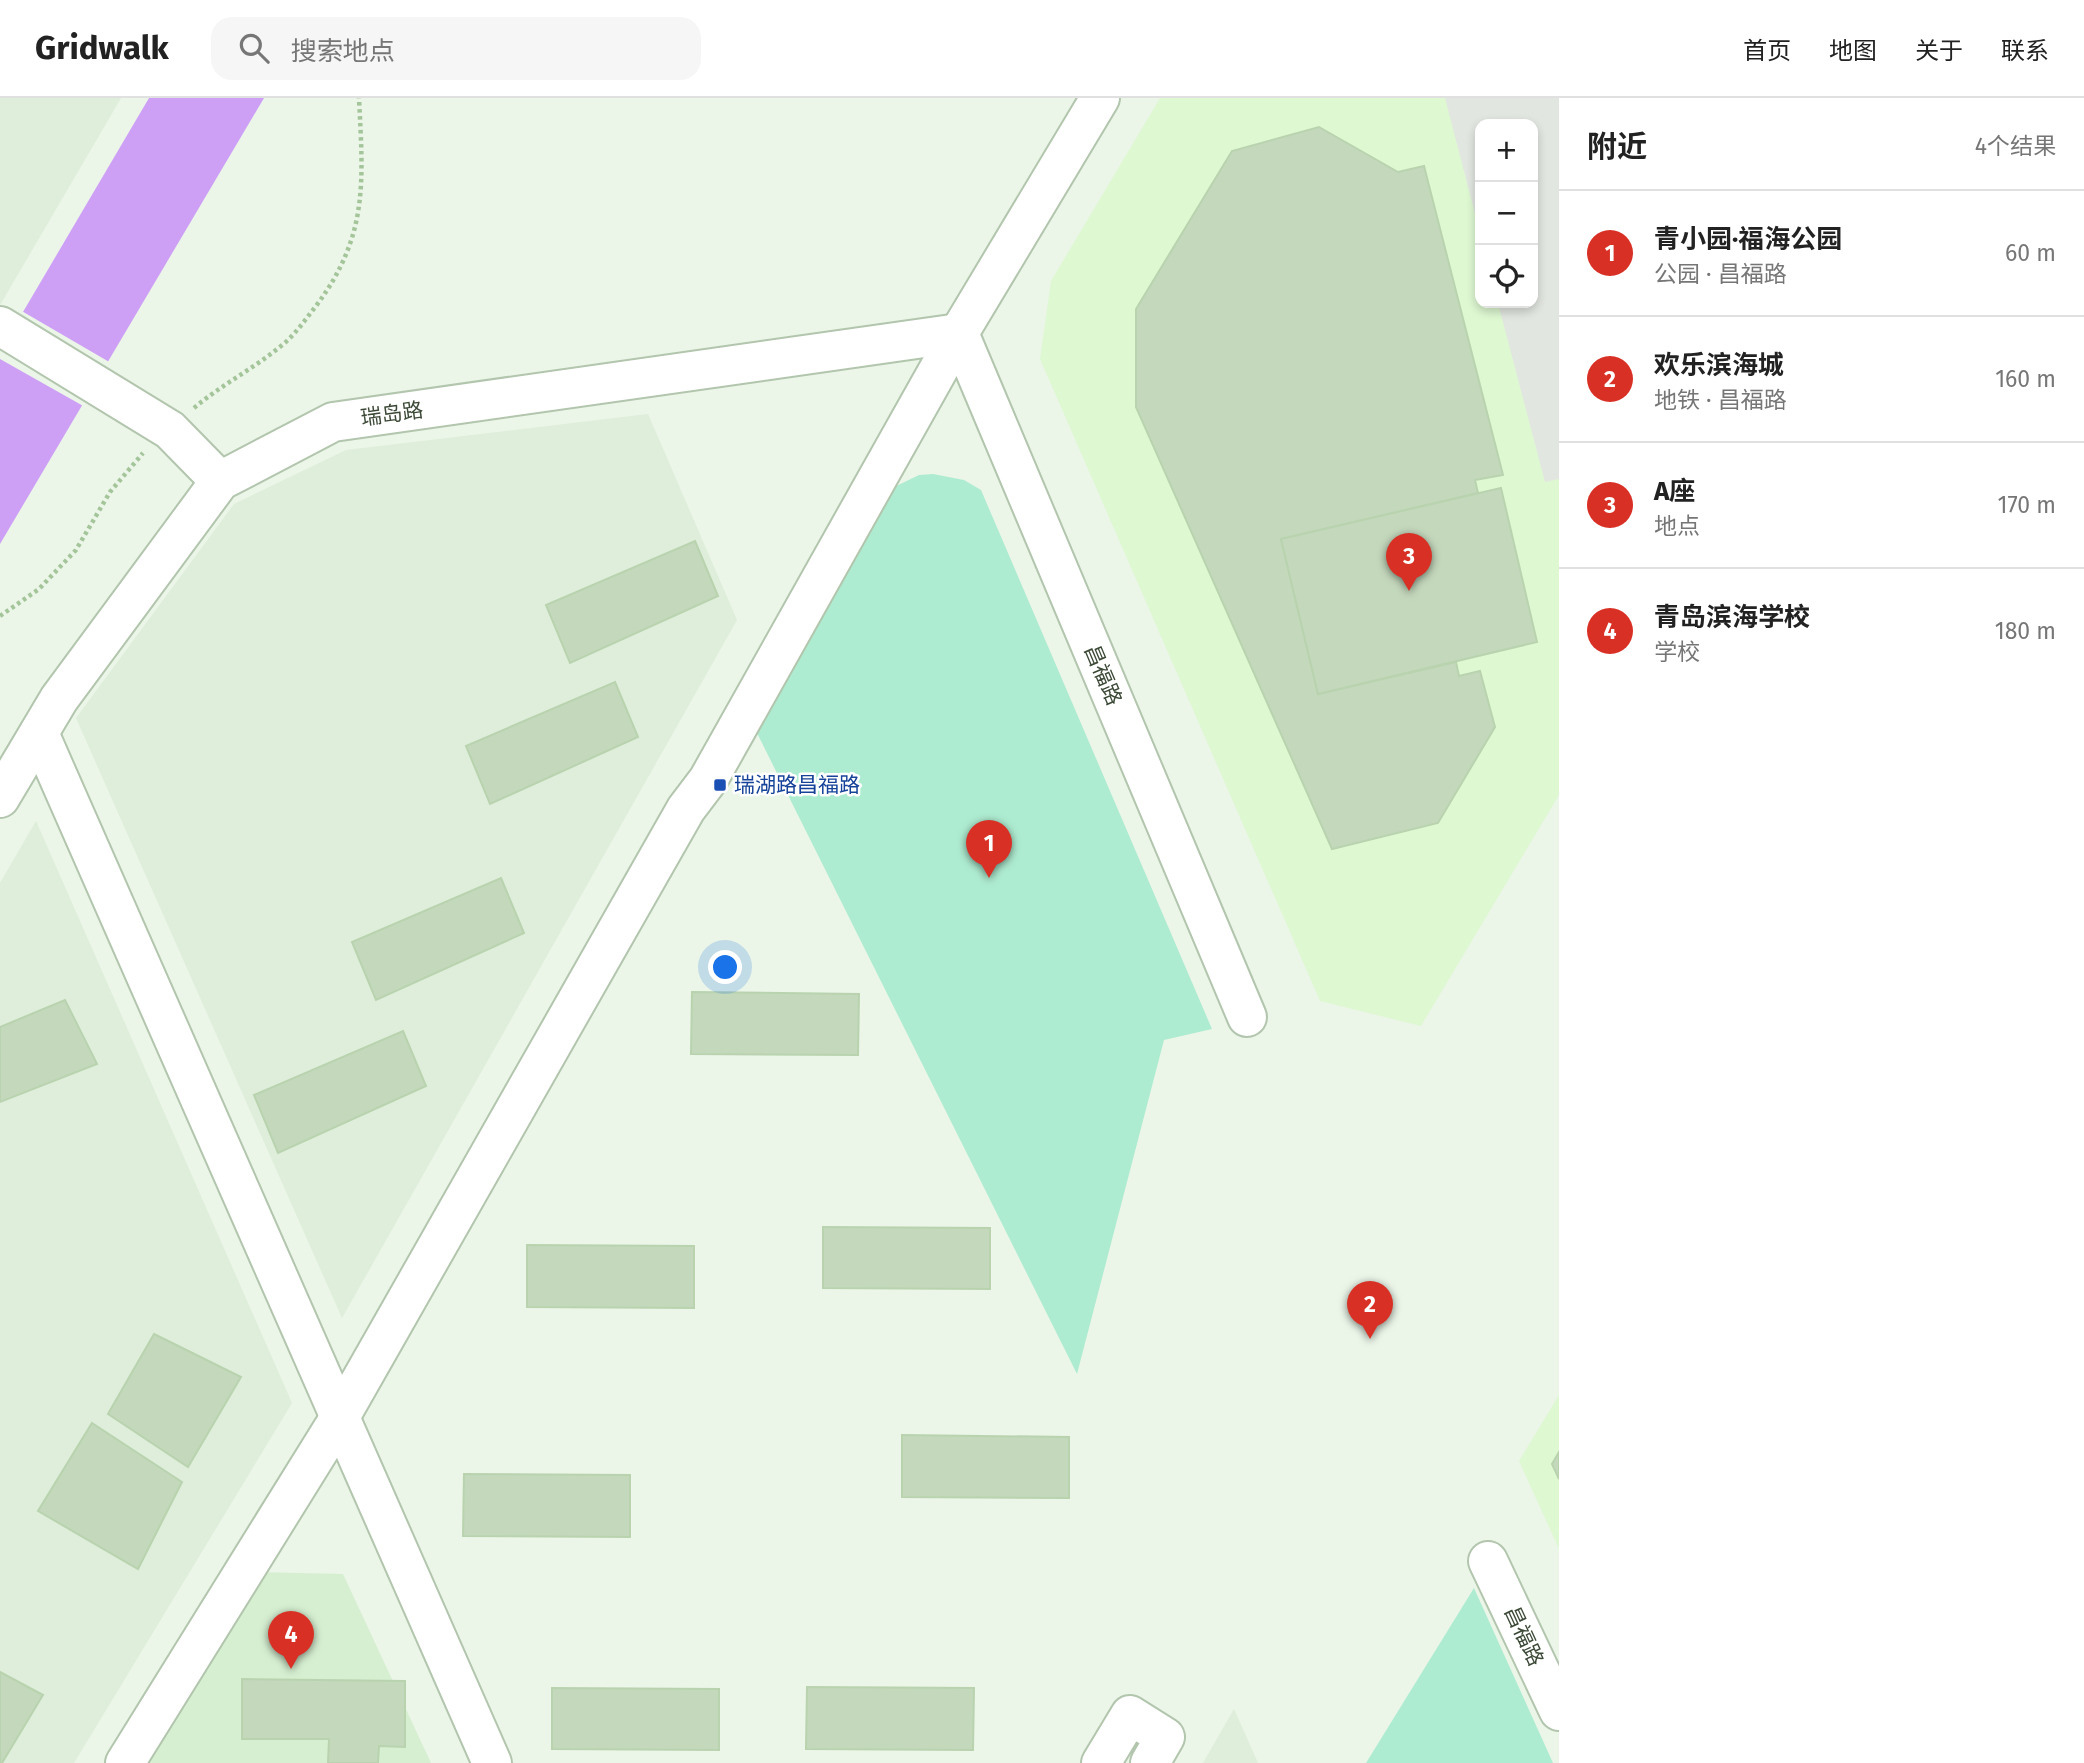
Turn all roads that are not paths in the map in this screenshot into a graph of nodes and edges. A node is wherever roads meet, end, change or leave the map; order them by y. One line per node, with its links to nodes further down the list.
1 (1100, 98): 3 (street)
2 (1, 326): 4 (street)
3 (959, 332): 4 (street, 瑞岛路); 7 (street, 昌福路); 8 (street)
4 (220, 481): 5 (street, 瑞岛路)
5 (39, 733): 6 (street, 瑞岛路); 8 (street)
6 (0, 798)
7 (1247, 1017)
8 (340, 1417): 11 (street); 12 (street)
9 (1488, 1561): 10 (street, 昌福路)
10 (1559, 1711)
11 (125, 1763)
12 (492, 1763)
13 (1101, 1763): 14 (street)
14 (1150, 1763)

